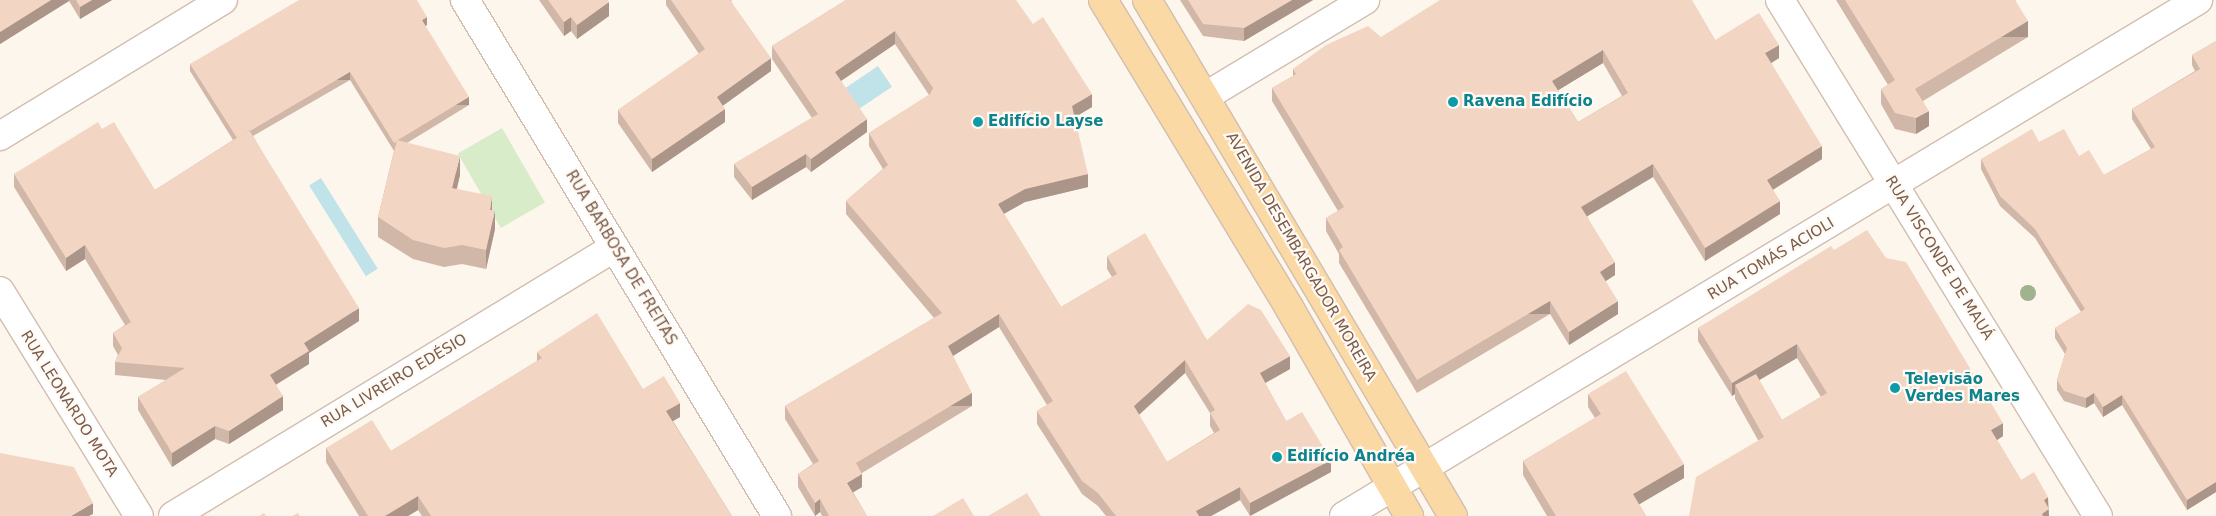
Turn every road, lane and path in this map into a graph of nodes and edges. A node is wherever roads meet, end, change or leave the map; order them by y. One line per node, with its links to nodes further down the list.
1 (223, 0): 9 (street)
2 (465, 0): 11 (street, RUA BARBOSA DE FREITAS)
3 (1103, 0): 14 (main road)
4 (1146, 0): 8 (main road, AVENIDA DESEMBARGADOR MOREIRA)
5 (1365, 0): 8 (street)
6 (1780, 0): 10 (street, RUA VISCONDE DE MAUÁ)
7 (2198, 0): 10 (street, RUA TOMÁS ACIOLI)
8 (1206, 96): 13 (main road, AVENIDA DESEMBARGADOR MOREIRA)
9 (0, 136)
10 (1894, 185): 13 (street, RUA TOMÁS ACIOLI); 21 (street, RUA VISCONDE DE MAUÁ)
11 (615, 247): 16 (street, RUA LIVREIRO EDÉSIO); 17 (street, RUA BARBOSA DE FREITAS)
12 (0, 291): 15 (street, RUA LEONARDO MOTA)
13 (1424, 468): 14 (street, RUA TOMÁS ACIOLI); 20 (main road, AVENIDA DESEMBARGADOR MOREIRA)
14 (1391, 487): 18 (street, RUA TOMÁS ACIOLI); 19 (main road)
15 (139, 516)
16 (173, 516)
17 (777, 516)
18 (1344, 516)
19 (1408, 516)
20 (1453, 516)
21 (2098, 516)

